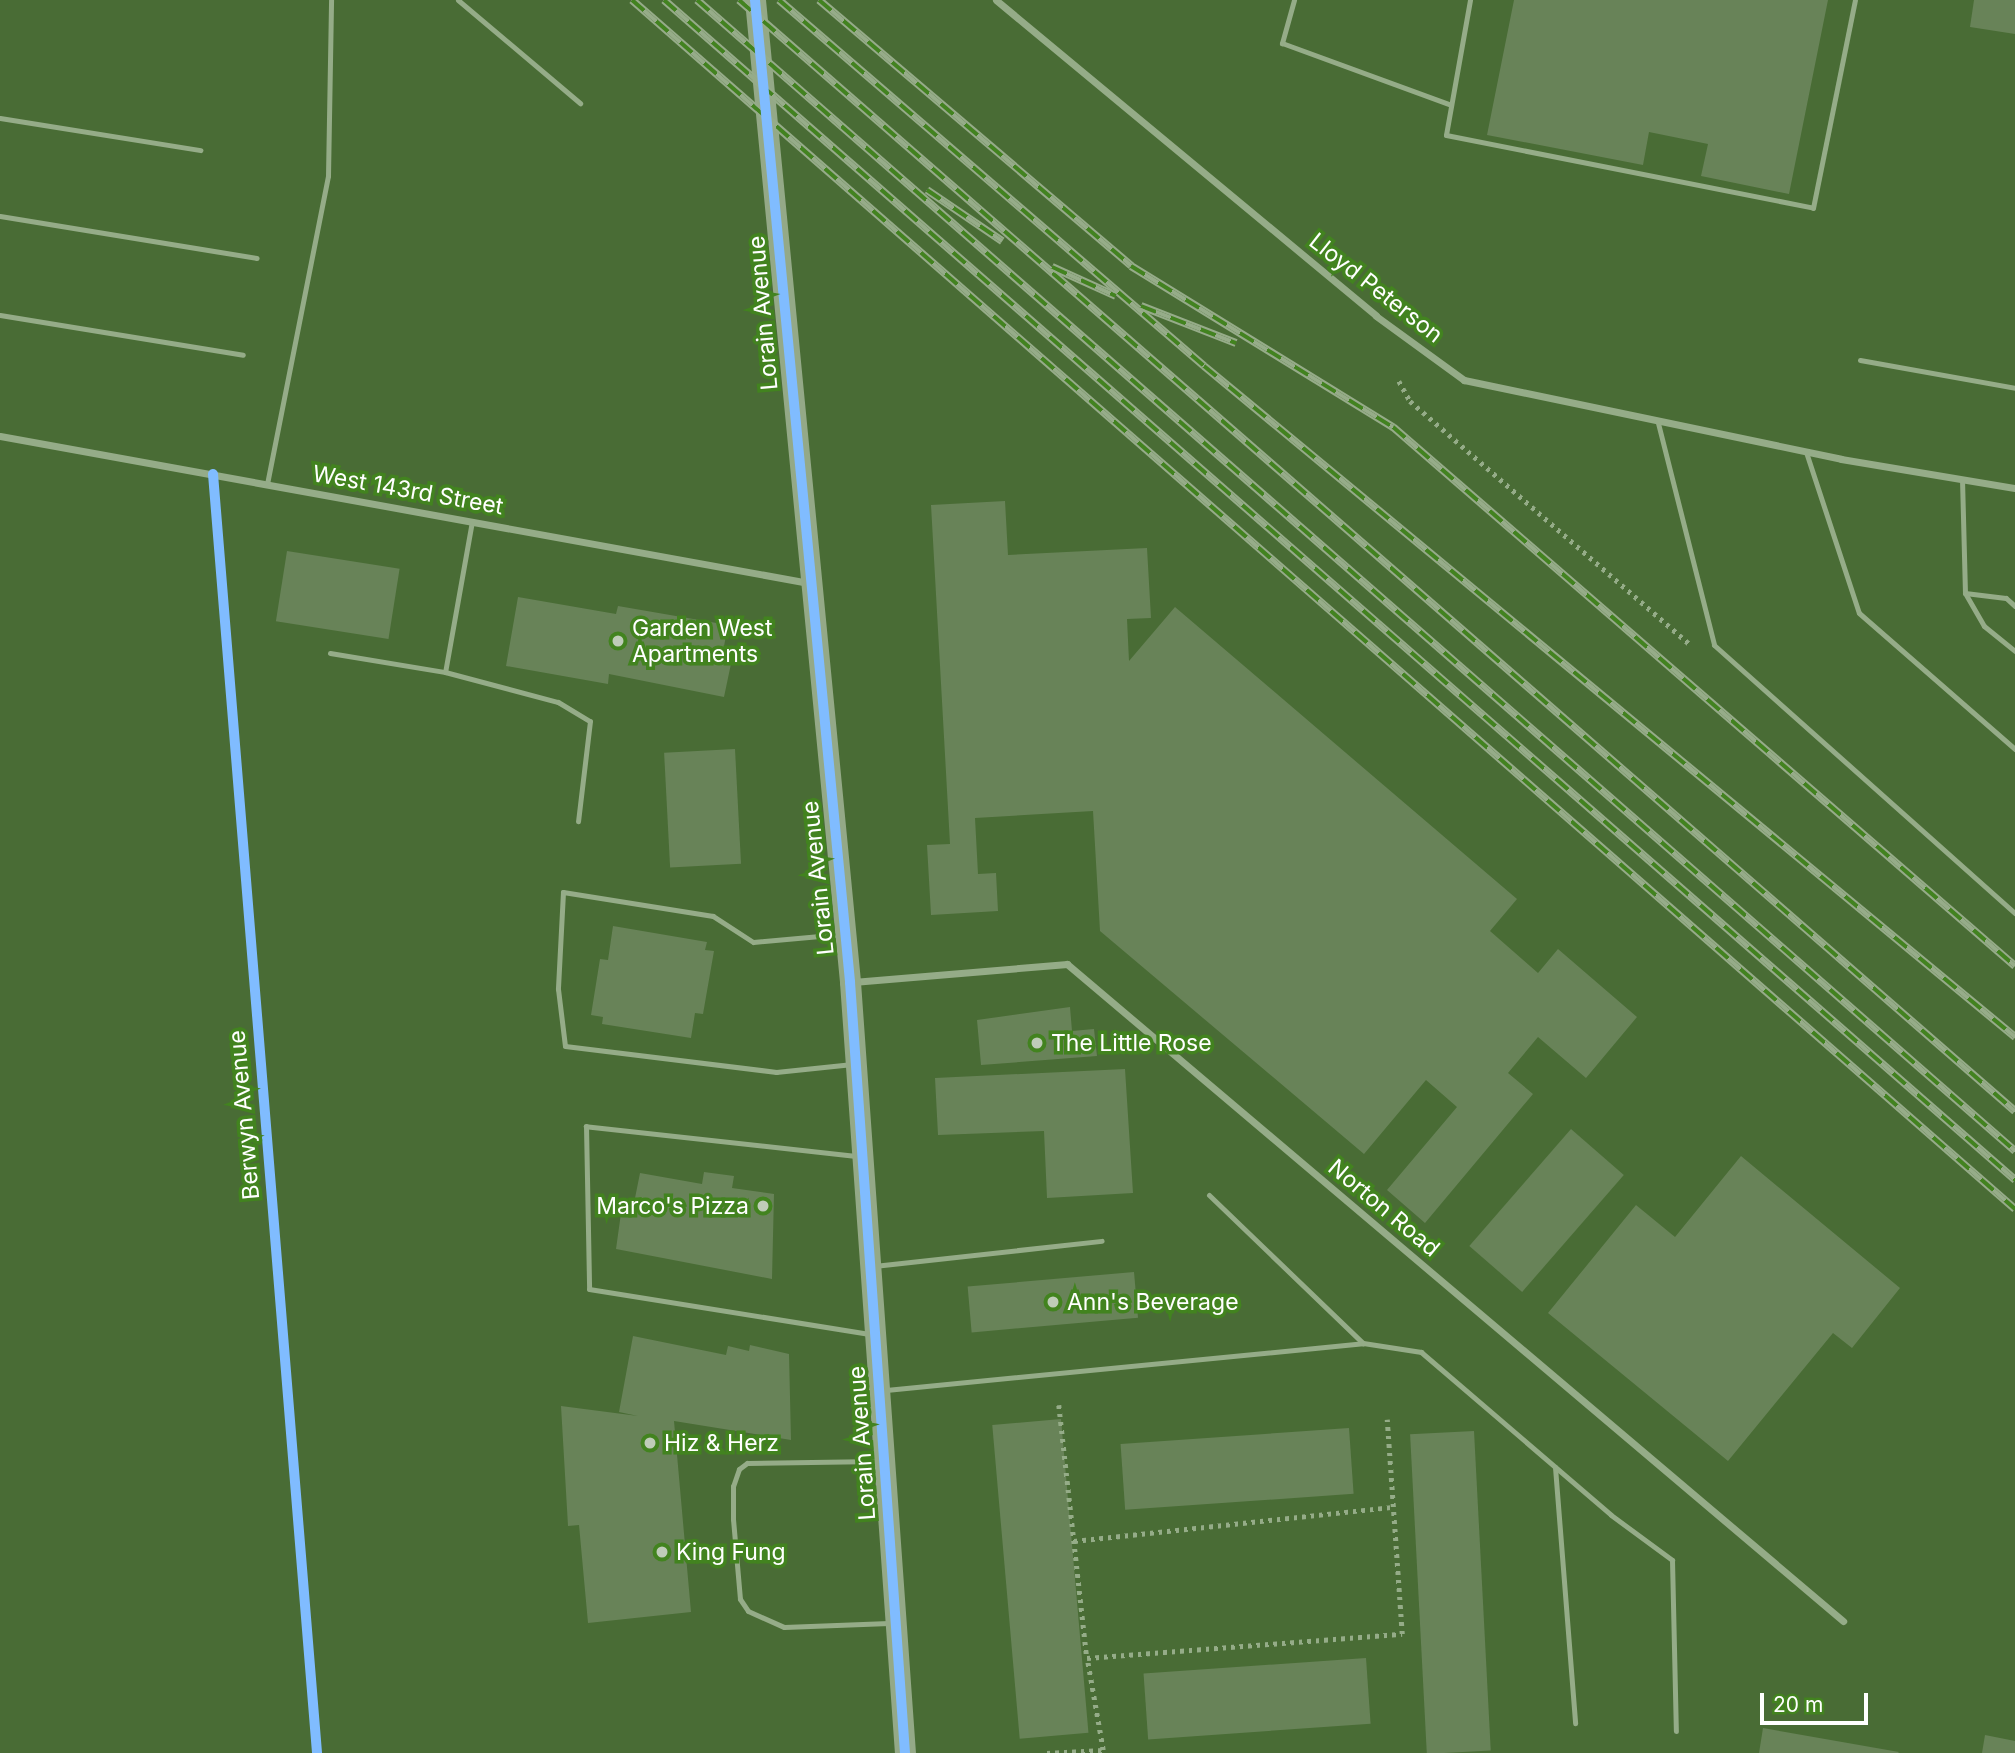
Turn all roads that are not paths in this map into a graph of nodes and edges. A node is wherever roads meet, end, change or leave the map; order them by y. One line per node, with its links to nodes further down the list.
1 (331, 0): 23 (lane)
2 (458, 0): 8 (lane)
3 (755, 0): 26 (main road, Lorain Avenue)
4 (996, 0): 18 (street, Lloyd Peterson)
5 (1294, 0): 9 (lane)
6 (1470, 0): 9 (lane)
7 (1855, 0): 9 (lane)
8 (580, 103)
9 (1451, 104)
10 (0, 118): 11 (lane)
11 (200, 150)
12 (0, 216): 13 (lane)
13 (257, 258)
14 (0, 315): 15 (lane)
15 (243, 355)
16 (1860, 360): 17 (lane)
17 (2015, 388)
18 (1658, 423): 20 (street, Lloyd Peterson); 34 (lane)
19 (0, 436): 21 (street, West 143rd Street)
20 (1806, 452): 22 (street, Lloyd Peterson); 32 (lane)
21 (213, 474): 23 (street, West 143rd Street); 51 (street, Berwyn Avenue)
22 (1962, 479): 24 (street, Lloyd Peterson); 27 (lane)
23 (267, 484): 25 (street, West 143rd Street)
24 (2015, 488)
25 (472, 521): 26 (street, West 143rd Street); 31 (lane)
26 (810, 583): 35 (main road, Lorain Avenue)
27 (1965, 593): 28 (lane); 29 (lane)
28 (2015, 606)
29 (2015, 651)
30 (330, 653): 31 (lane)
31 (445, 672): 33 (lane)
32 (2015, 748)
33 (578, 821)
34 (2015, 913)
35 (845, 933): 36 (main road, Lorain Avenue); 37 (lane)
36 (850, 982): 37 (main road, Lorain Avenue); 47 (street, Norton Road)
37 (856, 1064): 38 (main road, Lorain Avenue)
38 (862, 1157): 41 (main road, Lorain Avenue); 42 (lane)
39 (1209, 1195): 43 (lane)
40 (1102, 1241): 41 (lane)
41 (870, 1266): 42 (main road, Lorain Avenue)
42 (875, 1335): 44 (main road, Lorain Avenue)
43 (1363, 1343): 44 (lane); 46 (lane)
44 (879, 1390): 45 (main road, Lorain Avenue)
45 (884, 1461): 48 (main road, Lorain Avenue); 48 (lane)
46 (1555, 1467): 49 (lane); 50 (lane)
47 (1843, 1621)
48 (896, 1623): 52 (main road, Lorain Avenue)
49 (1575, 1723)
50 (1676, 1731)
51 (317, 1753)
52 (905, 1753)

